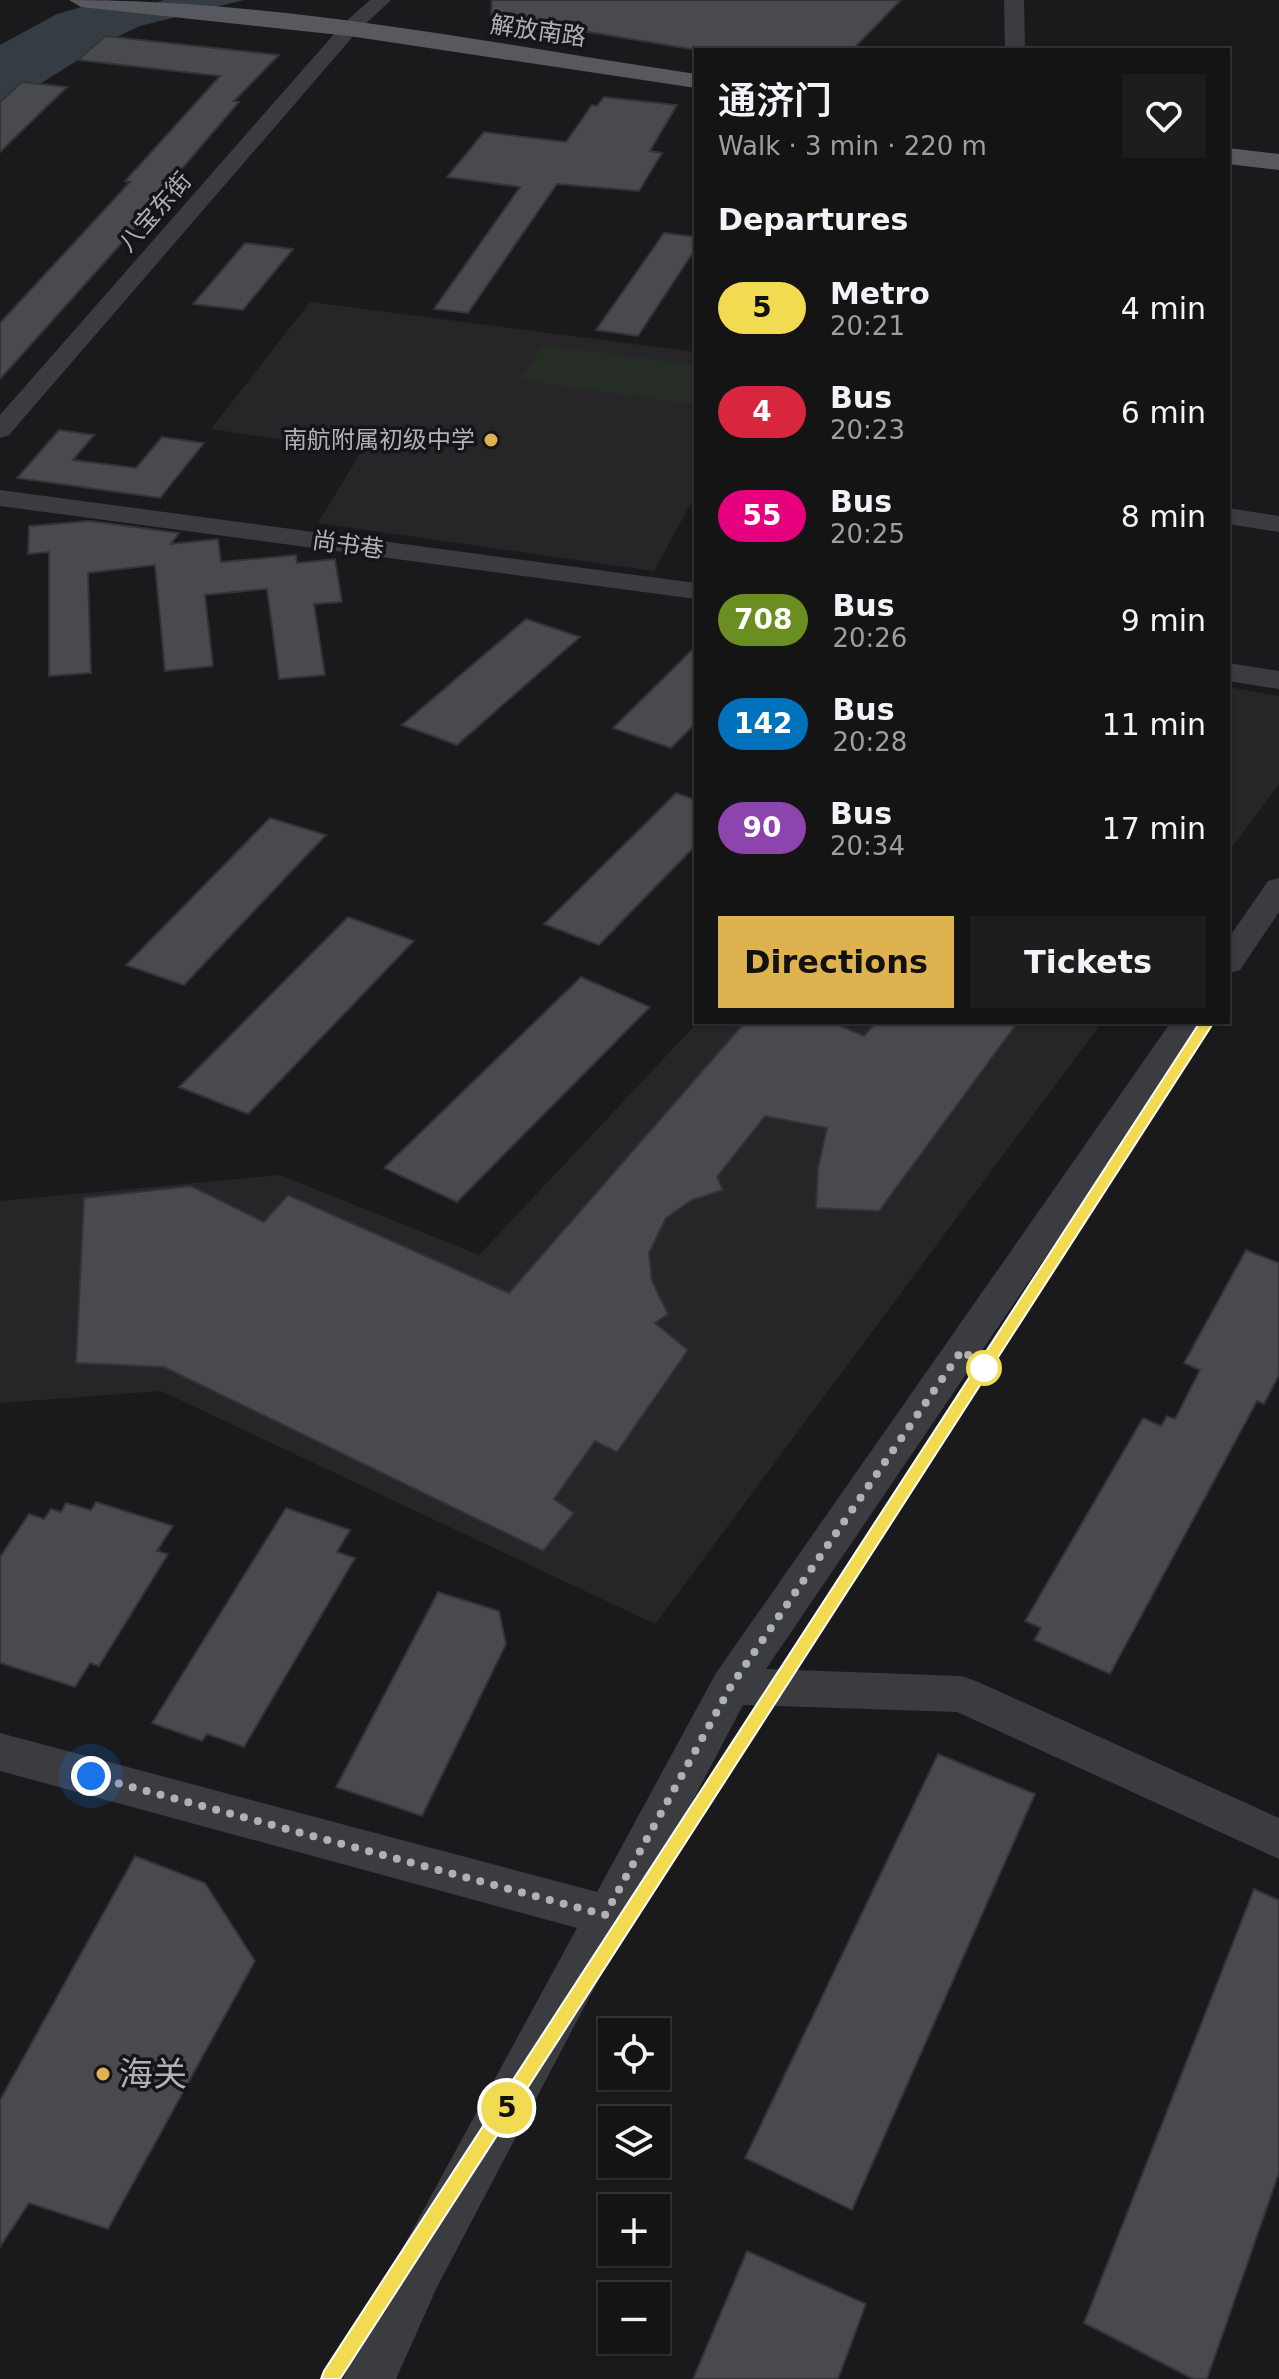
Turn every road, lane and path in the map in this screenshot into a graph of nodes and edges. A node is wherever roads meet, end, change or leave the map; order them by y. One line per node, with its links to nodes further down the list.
1 (80, 0): 4 (main road); 4 (street, 解放南路)
2 (381, 0): 4 (street, 八宝东街)
3 (1014, 0): 5 (street)
4 (349, 29): 6 (street, 解放南路); 9 (street, 八宝东街)
5 (1015, 48)
6 (694, 81)
7 (1230, 156): 8 (street)
8 (1279, 162)
9 (0, 430)
10 (0, 498): 13 (street, 尚书巷)
11 (1230, 516): 12 (street)
12 (1279, 524)
13 (694, 591)
14 (1230, 672): 15 (street)
15 (1279, 680)
16 (1279, 888): 17 (street)
17 (1230, 960)
18 (1187, 1024): 19 (street)
19 (731, 1686): 21 (street); 22 (street)
20 (0, 1752): 22 (street)
21 (1279, 1839)
22 (605, 1915): 23 (street)
23 (369, 2379)

